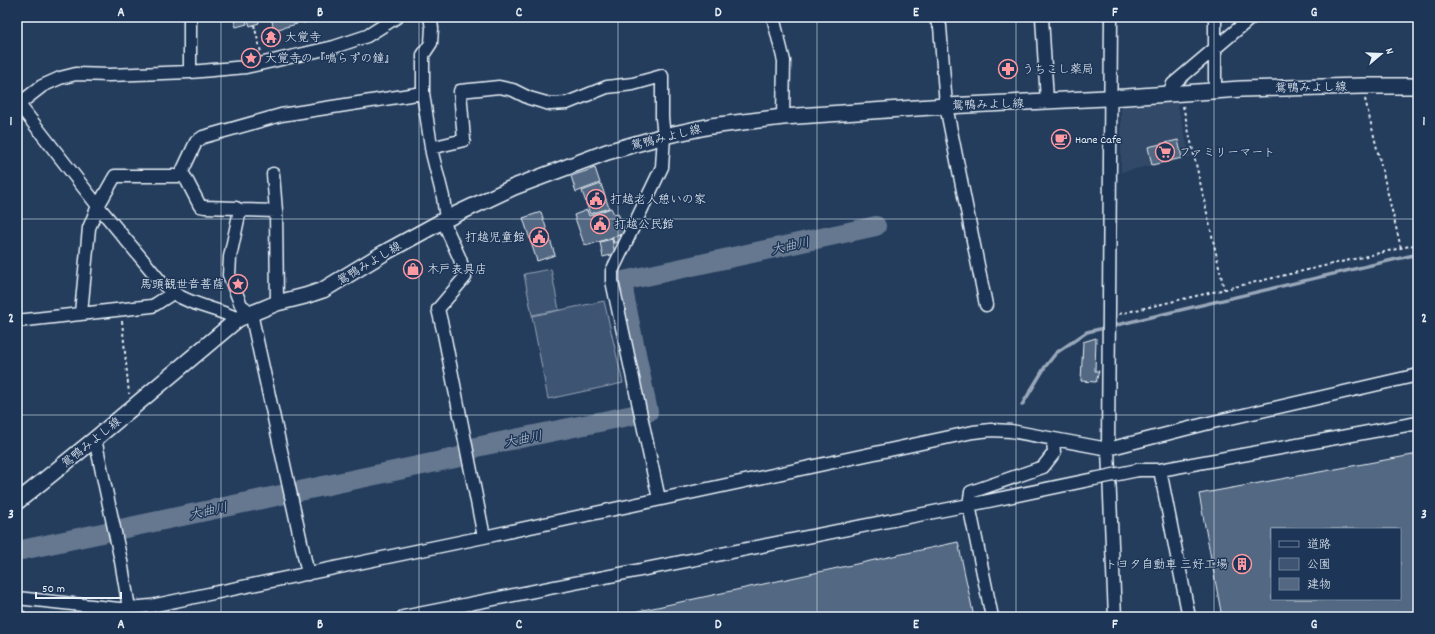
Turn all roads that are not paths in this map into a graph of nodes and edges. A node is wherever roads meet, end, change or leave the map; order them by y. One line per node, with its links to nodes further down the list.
1 (190, 17): 11 (street)
2 (397, 17): 11 (street)
3 (430, 17): 14 (street)
4 (773, 17): 20 (street)
5 (934, 17): 19 (street)
6 (1042, 17): 18 (street)
7 (1111, 17): 16 (street)
8 (1215, 17): 10 (street)
9 (1252, 17): 10 (street)
10 (1216, 49): 13 (street); 15 (street)
11 (190, 72): 17 (street)
12 (1418, 86): 13 (main road, 鴛鴨みよし線)
13 (1215, 91): 15 (main road, 鴛鴨みよし線)
14 (423, 93): 22 (street); 24 (street)
15 (1174, 94): 16 (main road, 鴛鴨みよし線)
16 (1111, 98): 18 (main road, 鴛鴨みよし線); 40 (street)
17 (18, 102): 25 (street)
18 (1047, 102): 19 (main road, 鴛鴨みよし線)
19 (946, 106): 20 (main road, 鴛鴨みよし線); 31 (street)
20 (783, 117): 21 (main road, 鴛鴨みよし線)
21 (664, 136): 22 (street); 28 (main road, 鴛鴨みよし線); 42 (street)
22 (431, 148): 28 (street)
23 (273, 174): 27 (street)
24 (180, 176): 25 (street); 26 (street)
25 (98, 206): 29 (street); 32 (street)
26 (240, 210): 27 (street); 33 (street)
27 (276, 211): 30 (street)
28 (444, 220): 30 (main road, 鴛鴨みよし線); 45 (street)
29 (173, 293): 32 (street); 34 (street)
30 (277, 303): 33 (main road, 鴛鴨みよし線)
31 (986, 305)
32 (81, 313): 35 (street)
33 (252, 313): 34 (main road, 鴛鴨みよし線); 46 (street)
34 (238, 319): 38 (main road, 鴛鴨みよし線)
35 (17, 321)
36 (1418, 375): 40 (street)
37 (1418, 423): 41 (street)
38 (95, 439): 43 (main road, 鴛鴨みよし線); 48 (street)
39 (1053, 439): 40 (street); 42 (street); 44 (street)
40 (1108, 449): 52 (street)
41 (1160, 470): 44 (street, bridge); 53 (street)
42 (659, 499): 45 (street)
43 (17, 502)
44 (969, 505): 50 (street); 51 (street)
45 (484, 537): 46 (street)
46 (308, 574): 49 (street)
47 (17, 598): 48 (street)
48 (129, 608): 49 (street)
49 (152, 611)
50 (403, 617)
51 (992, 617)
52 (1115, 617)
53 (1189, 617)

